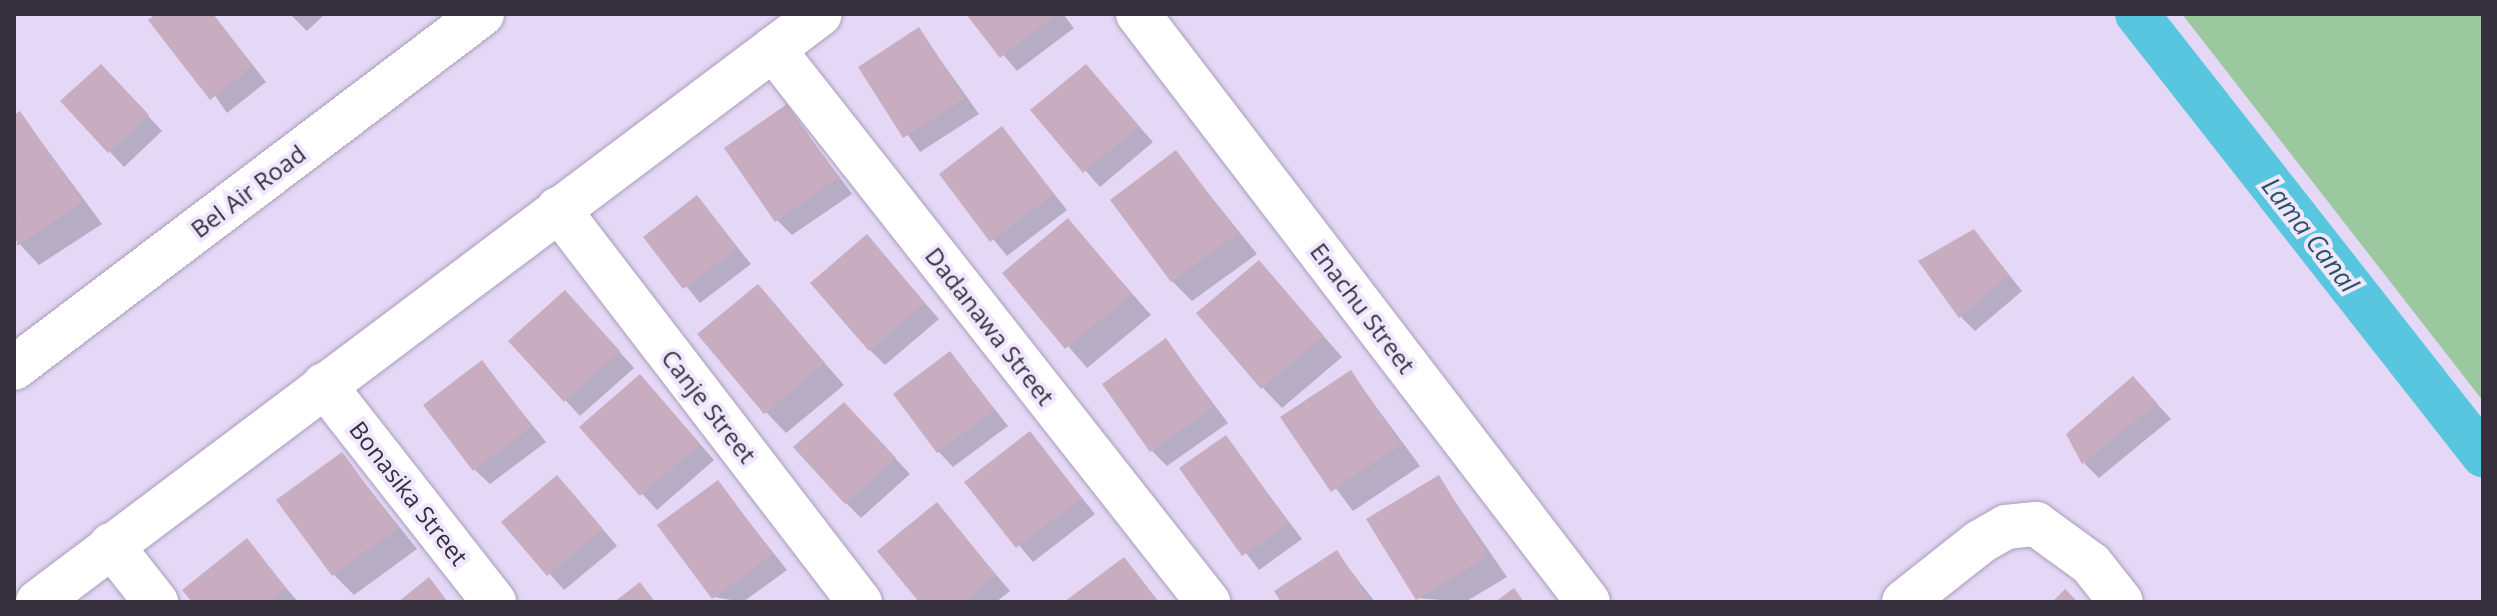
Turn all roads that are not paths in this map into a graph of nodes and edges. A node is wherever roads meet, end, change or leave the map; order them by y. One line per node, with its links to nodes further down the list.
1 (482, 14): 6 (street, Bel Air Road)
2 (820, 14): 4 (street)
3 (1138, 14): 14 (street, Enachu Street)
4 (773, 49): 5 (street); 13 (street, Dadanawa Street)
5 (558, 209): 7 (street); 12 (street, Canje Street)
6 (14, 368)
7 (324, 385): 8 (street); 11 (street, Bonasika Street)
8 (111, 545): 9 (street); 10 (street)
9 (38, 602)
10 (156, 602)
11 (494, 602)
12 (860, 602)
13 (1208, 602)
14 (1588, 602)
15 (1904, 602): 16 (street)
16 (2121, 602)

